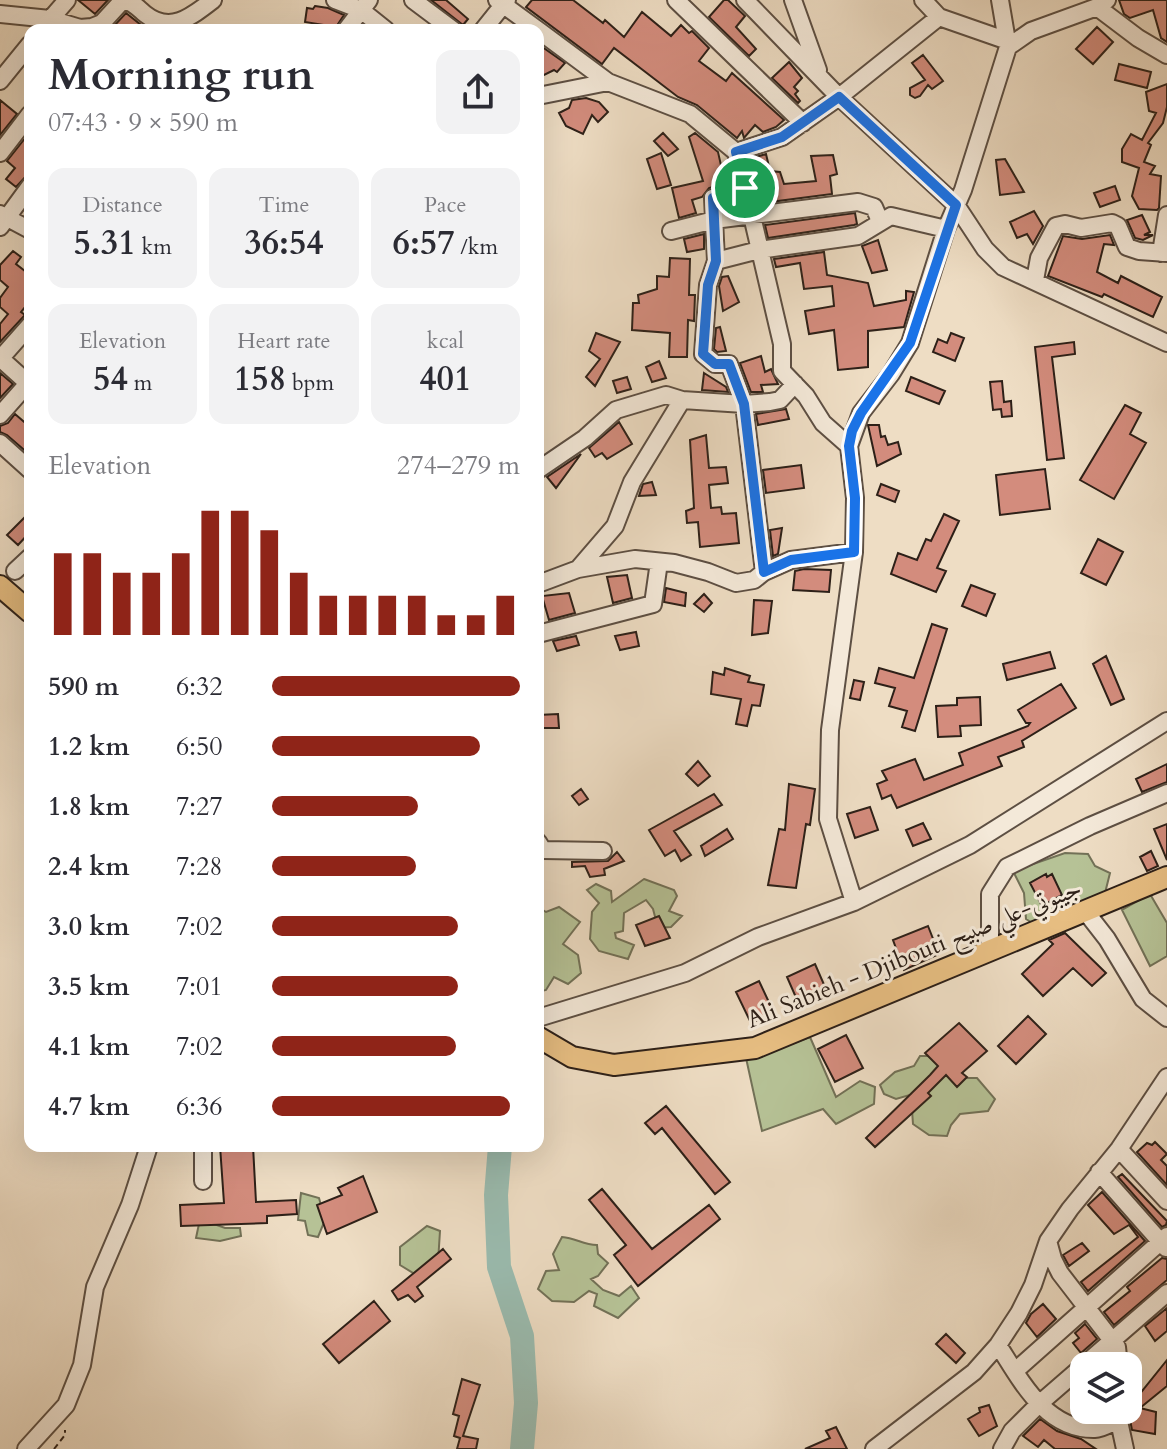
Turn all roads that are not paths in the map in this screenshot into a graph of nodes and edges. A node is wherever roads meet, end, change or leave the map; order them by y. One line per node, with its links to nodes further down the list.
1 (13, 0): 14 (street)
2 (67, 0): 16 (street)
3 (213, 0): 17 (street)
4 (335, 0): 13 (street)
5 (413, 0): 20 (street)
6 (676, 0): 33 (street)
7 (745, 0): 27 (street)
8 (793, 0): 27 (street)
9 (923, 0): 15 (street)
10 (1000, 0): 24 (street)
11 (502, 2): 21 (street); 22 (street)
12 (1102, 4): 24 (street); 26 (street)
13 (365, 5): 18 (street); 19 (street)
14 (1, 15): 16 (street)
15 (939, 17): 24 (street); 31 (street)
16 (46, 24)
17 (101, 24)
18 (351, 24)
19 (381, 24)
20 (445, 24)
21 (487, 24)
22 (527, 24)
23 (544, 38): 29 (street)
24 (1007, 44): 37 (street)
25 (24, 51): 28 (street)
26 (1167, 55)
27 (819, 75): 31 (street)
28 (0, 81)
29 (608, 82): 30 (street); 34 (street)
30 (544, 95)
31 (839, 97): 33 (street); 37 (street)
32 (24, 122): 35 (street)
33 (803, 123): 34 (street)
34 (736, 152): 41 (street)
35 (0, 153)
36 (24, 193): 40 (street)
37 (956, 205): 44 (street); 49 (street)
38 (1167, 215): 47 (street)
39 (752, 216): 41 (street); 42 (street); 46 (street)
40 (2, 220): 43 (street)
41 (714, 220): 45 (street); 48 (street)
42 (880, 221): 44 (street); 46 (street)
43 (24, 228)
44 (946, 229): 60 (street)
45 (671, 231)
46 (759, 250): 48 (street); 54 (street)
47 (1164, 253): 49 (street)
48 (716, 261): 57 (street)
49 (1035, 280): 51 (street)
50 (24, 332): 52 (street)
51 (1167, 343)
52 (0, 358): 53 (street)
53 (24, 379)
54 (795, 384): 57 (street); 60 (street)
55 (24, 389): 58 (street)
56 (682, 400): 57 (street); 62 (street); 66 (street)
57 (744, 404): 68 (street)
58 (0, 415)
59 (0, 443): 61 (street)
60 (849, 446): 63 (street)
61 (24, 465)
62 (544, 466)
63 (854, 552): 68 (street); 78 (street)
64 (659, 562): 66 (street); 68 (street); 72 (street)
65 (24, 563): 67 (street)
66 (578, 569): 69 (street)
67 (15, 571)
68 (764, 572)
69 (544, 582)
70 (0, 586): 71 (main road)
71 (24, 607)
72 (544, 632)
73 (1166, 723): 78 (street)
74 (1167, 793): 80 (street)
75 (544, 850): 76 (street)
76 (603, 851)
77 (1167, 877): 79 (main road, Ali Sabieh - Djibouti جيبوتي-علي صبيح)
78 (854, 902): 81 (street)
79 (1086, 912): 80 (main road, Ali Sabieh - Djibouti جيبوتي-علي صبيح); 82 (street)
80 (990, 949): 83 (main road, Ali Sabieh - Djibouti جيبوتي-علي صبيح)
81 (544, 1016)
82 (1167, 1018)
83 (544, 1041)
84 (1167, 1077): 85 (street)
85 (1119, 1149): 88 (street); 90 (street)
86 (147, 1152): 102 (street)
87 (203, 1152): 89 (street)
88 (1099, 1172): 91 (street); 92 (street)
89 (203, 1181)
90 (1167, 1201)
91 (1048, 1241): 94 (street); 96 (street)
92 (1165, 1242): 94 (street)
93 (1167, 1293): 95 (street)
94 (1086, 1306): 95 (street); 98 (street)
95 (1112, 1341): 97 (street); 99 (street)
96 (998, 1345): 98 (street); 103 (street)
97 (1118, 1352)
98 (1015, 1371): 99 (street)
99 (1039, 1404): 100 (street); 104 (street)
100 (1104, 1424)
101 (1119, 1424): 105 (street)
102 (26, 1449)
103 (874, 1449)
104 (1002, 1449)
105 (1125, 1449)

